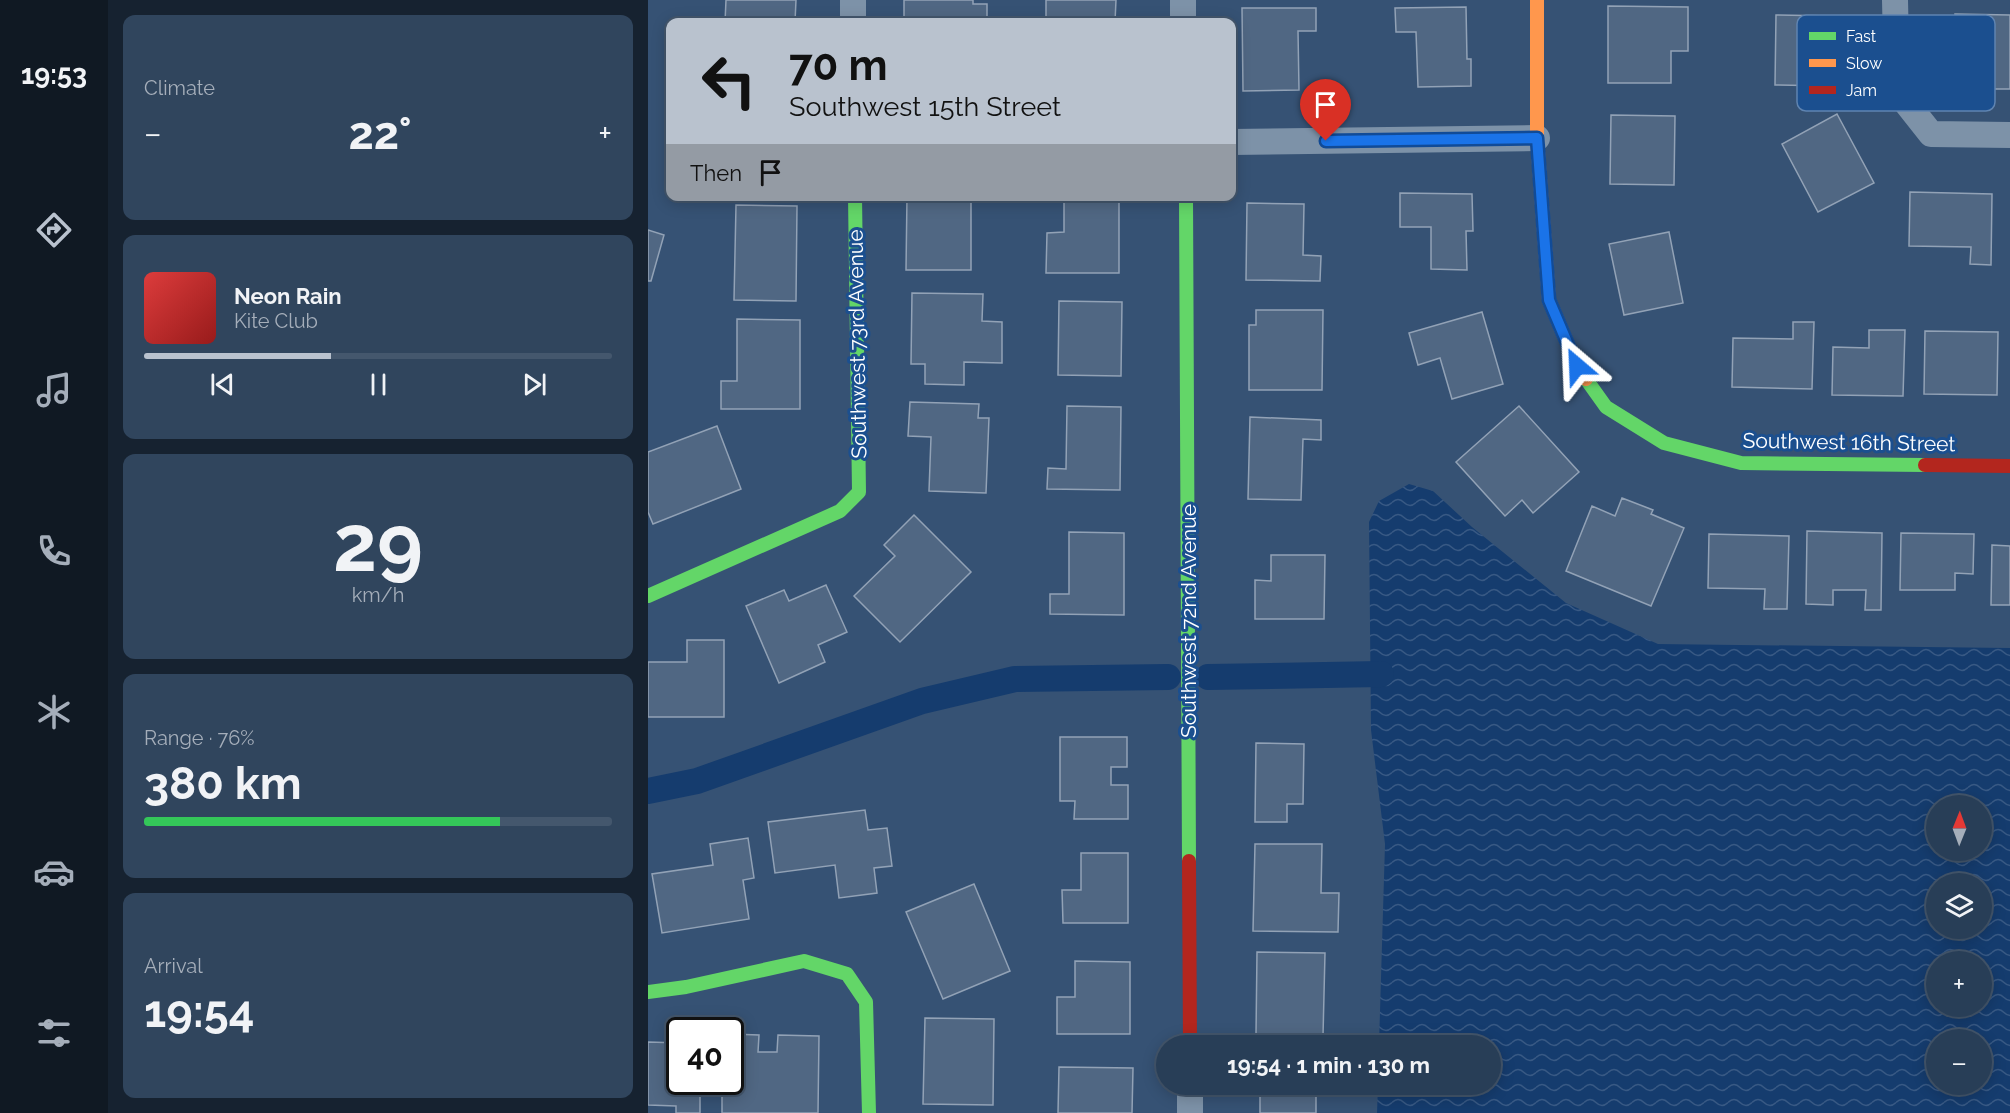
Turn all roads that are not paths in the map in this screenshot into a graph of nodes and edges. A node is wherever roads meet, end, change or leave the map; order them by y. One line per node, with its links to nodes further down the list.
1 (853, 0): 6 (street)
2 (1183, 0): 7 (street)
3 (1537, 0): 10 (street, Southwest 16th Street)
4 (1895, 0): 5 (street)
5 (1895, 15)
6 (853, 18)
7 (1183, 18)
8 (1910, 111): 9 (street)
9 (2010, 135)
10 (1537, 138): 11 (street); 14 (street, Southwest 16th Street)
11 (1236, 142)
12 (855, 201): 15 (street, Southwest 73rd Avenue)
13 (1186, 201): 17 (street, Southwest 72nd Avenue)
14 (2010, 466)
15 (648, 596)
16 (648, 992): 19 (street)
17 (1190, 1035)
18 (1190, 1095): 20 (street)
19 (869, 1113)
20 (1190, 1113)

